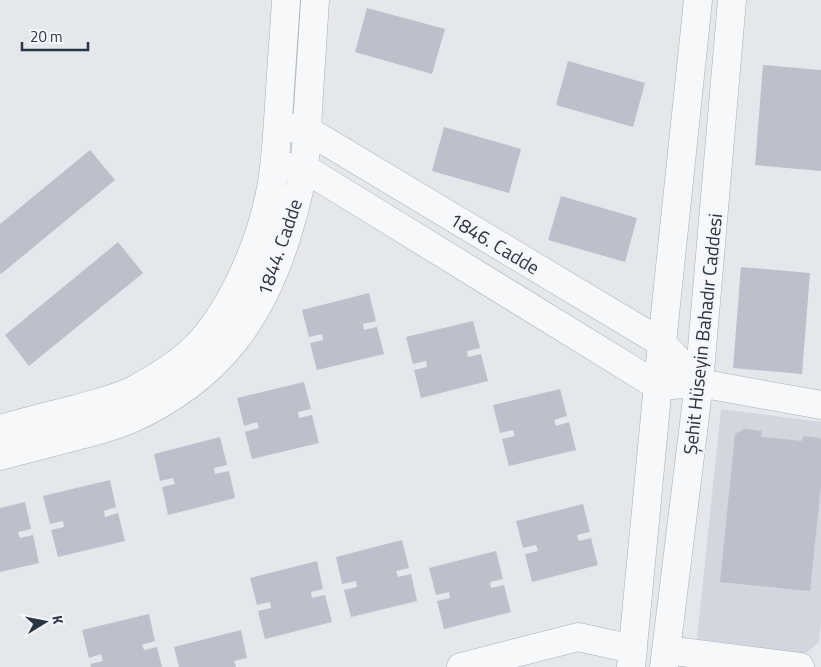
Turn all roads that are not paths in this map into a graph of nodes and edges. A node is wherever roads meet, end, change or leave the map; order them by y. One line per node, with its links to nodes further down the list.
1 (286, 0): 5 (street, 1844. Cadde)
2 (315, 0): 6 (street, 1844. Cadde)
3 (698, 0): 9 (street, Şehit Hüseyin Bahadır Caddesi)
4 (732, 0): 10 (street, Şehit Hüseyin Bahadır Caddesi)
5 (278, 127): 6 (street, 1846. Cadde); 7 (street, 1844. Cadde)
6 (307, 130): 8 (street, 1844. Cadde); 9 (street, 1846. Cadde)
7 (275, 166): 8 (street, 1846. Cadde); 13 (street, 1844. Cadde)
8 (304, 168): 11 (street, 1846. Cadde); 14 (street, 1844. Cadde)
9 (662, 343): 10 (street, 1846. Cadde); 11 (street, Şehit Hüseyin Bahadır Caddesi)
10 (699, 383): 11 (street); 12 (street); 16 (street, Şehit Hüseyin Bahadır Caddesi)
11 (658, 386): 15 (street, Şehit Hüseyin Bahadır Caddesi)
12 (821, 405)
13 (0, 429)
14 (0, 456)
15 (632, 658): 17 (street)
16 (665, 659): 18 (street)
17 (461, 667)
18 (800, 667)

